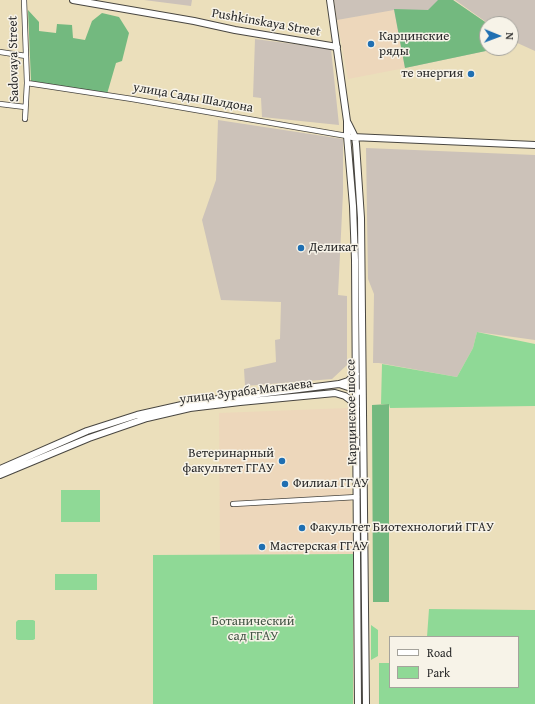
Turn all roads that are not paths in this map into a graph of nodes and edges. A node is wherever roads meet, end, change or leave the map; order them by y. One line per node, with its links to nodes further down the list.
1 (24, 0): 6 (street, Sadovaya Street)
2 (73, 0): 4 (main road, Pushkinskaya Street)
3 (330, 0): 4 (main road, Карцинское шоссе)
4 (337, 47): 11 (main road, Карцинское шоссе)
5 (0, 52): 6 (street)
6 (26, 56): 7 (street, Sadovaya Street)
7 (27, 83): 9 (street, Sadovaya Street); 12 (street, улица Сады Шалдона)
8 (0, 104): 9 (street)
9 (25, 108): 10 (street, Sadovaya Street)
10 (25, 118)
11 (347, 122): 12 (main road, Карцинское шоссе); 13 (main road, Карцинское шоссе)
12 (347, 136): 13 (main road, улица Сады Шалдона); 15 (main road, Карцинское шоссе)
13 (355, 137): 14 (main road, улица Сады Шалдона); 17 (main road, Карцинское шоссе)
14 (535, 145)
15 (356, 374): 16 (main road, улица Зураба Магкаева); 18 (main road, Карцинское шоссе)
16 (339, 384): 18 (main road); 22 (main road, улица Зураба Магкаева)
17 (363, 384): 18 (main road); 20 (main road, Карцинское шоссе)
18 (356, 392): 19 (main road, улица Зураба Магкаева); 20 (main road); 21 (main road, Карцинское шоссе)
19 (338, 393): 21 (main road); 22 (main road, улица Зураба Магкаева)
20 (363, 402): 28 (main road, Карцинское шоссе)
21 (356, 406): 25 (main road, Карцинское шоссе)
22 (88, 434): 23 (main road, улица Зураба Магкаева); 24 (main road, улица Зураба Магкаева)
23 (0, 468)
24 (0, 475)
25 (357, 497): 26 (street); 27 (main road, Карцинское шоссе)
26 (233, 504)
27 (358, 704)
28 (366, 704)

